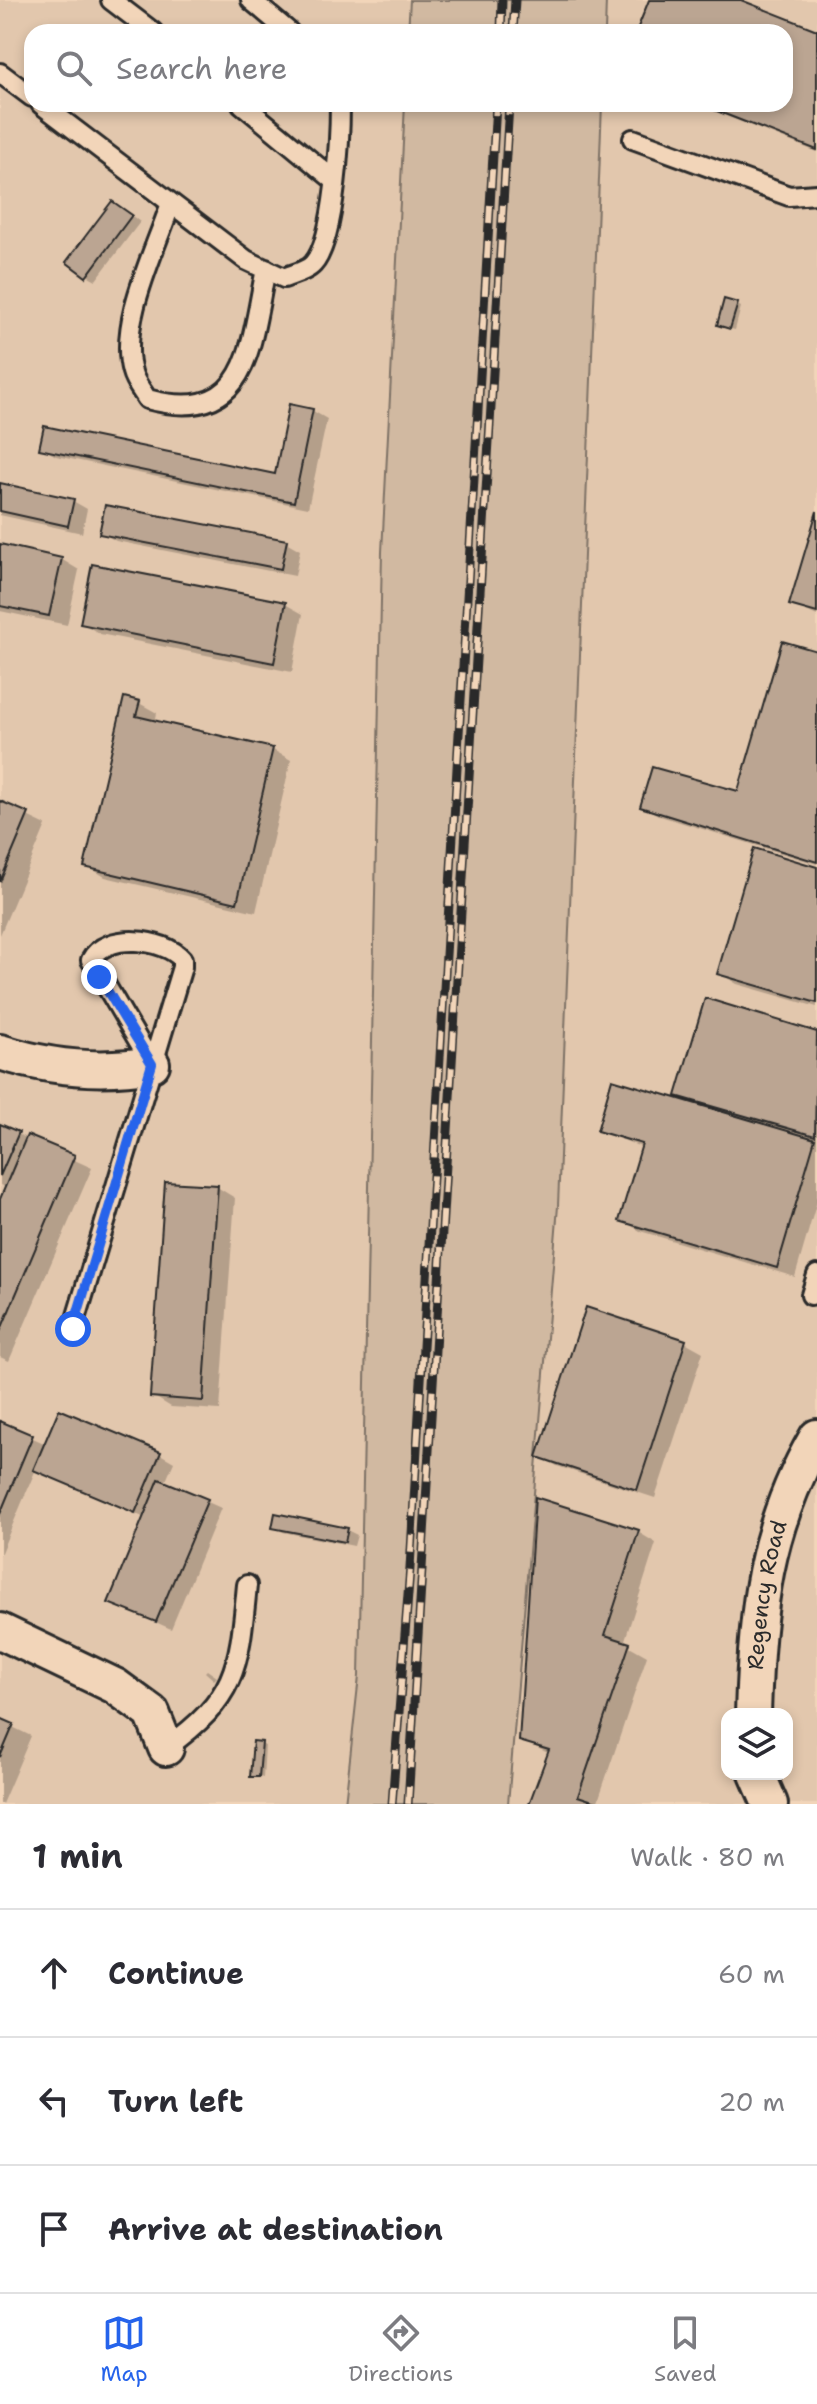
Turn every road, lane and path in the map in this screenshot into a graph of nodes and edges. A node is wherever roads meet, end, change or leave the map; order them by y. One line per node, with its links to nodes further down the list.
1 (111, 0): 3 (lane)
2 (251, 0): 4 (lane)
3 (142, 24)
4 (280, 24)
5 (0, 73): 6 (lane)
6 (24, 91)
7 (52, 112): 13 (lane)
8 (252, 112): 11 (lane)
9 (339, 112): 11 (lane)
10 (633, 139): 12 (lane)
11 (334, 180): 14 (lane)
12 (817, 194)
13 (171, 203): 14 (lane); 14 (lane)
14 (266, 269)
15 (0, 1052): 16 (street)
16 (152, 1064): 16 (lane); 19 (lane)
17 (817, 1275): 18 (lane)
18 (811, 1295)
19 (73, 1329)
20 (817, 1437): 23 (street, Regency Road)
21 (247, 1585): 24 (lane)
22 (0, 1631): 24 (street)
23 (753, 1708)
24 (166, 1748)
25 (760, 1780): 26 (street)
26 (770, 1804)

